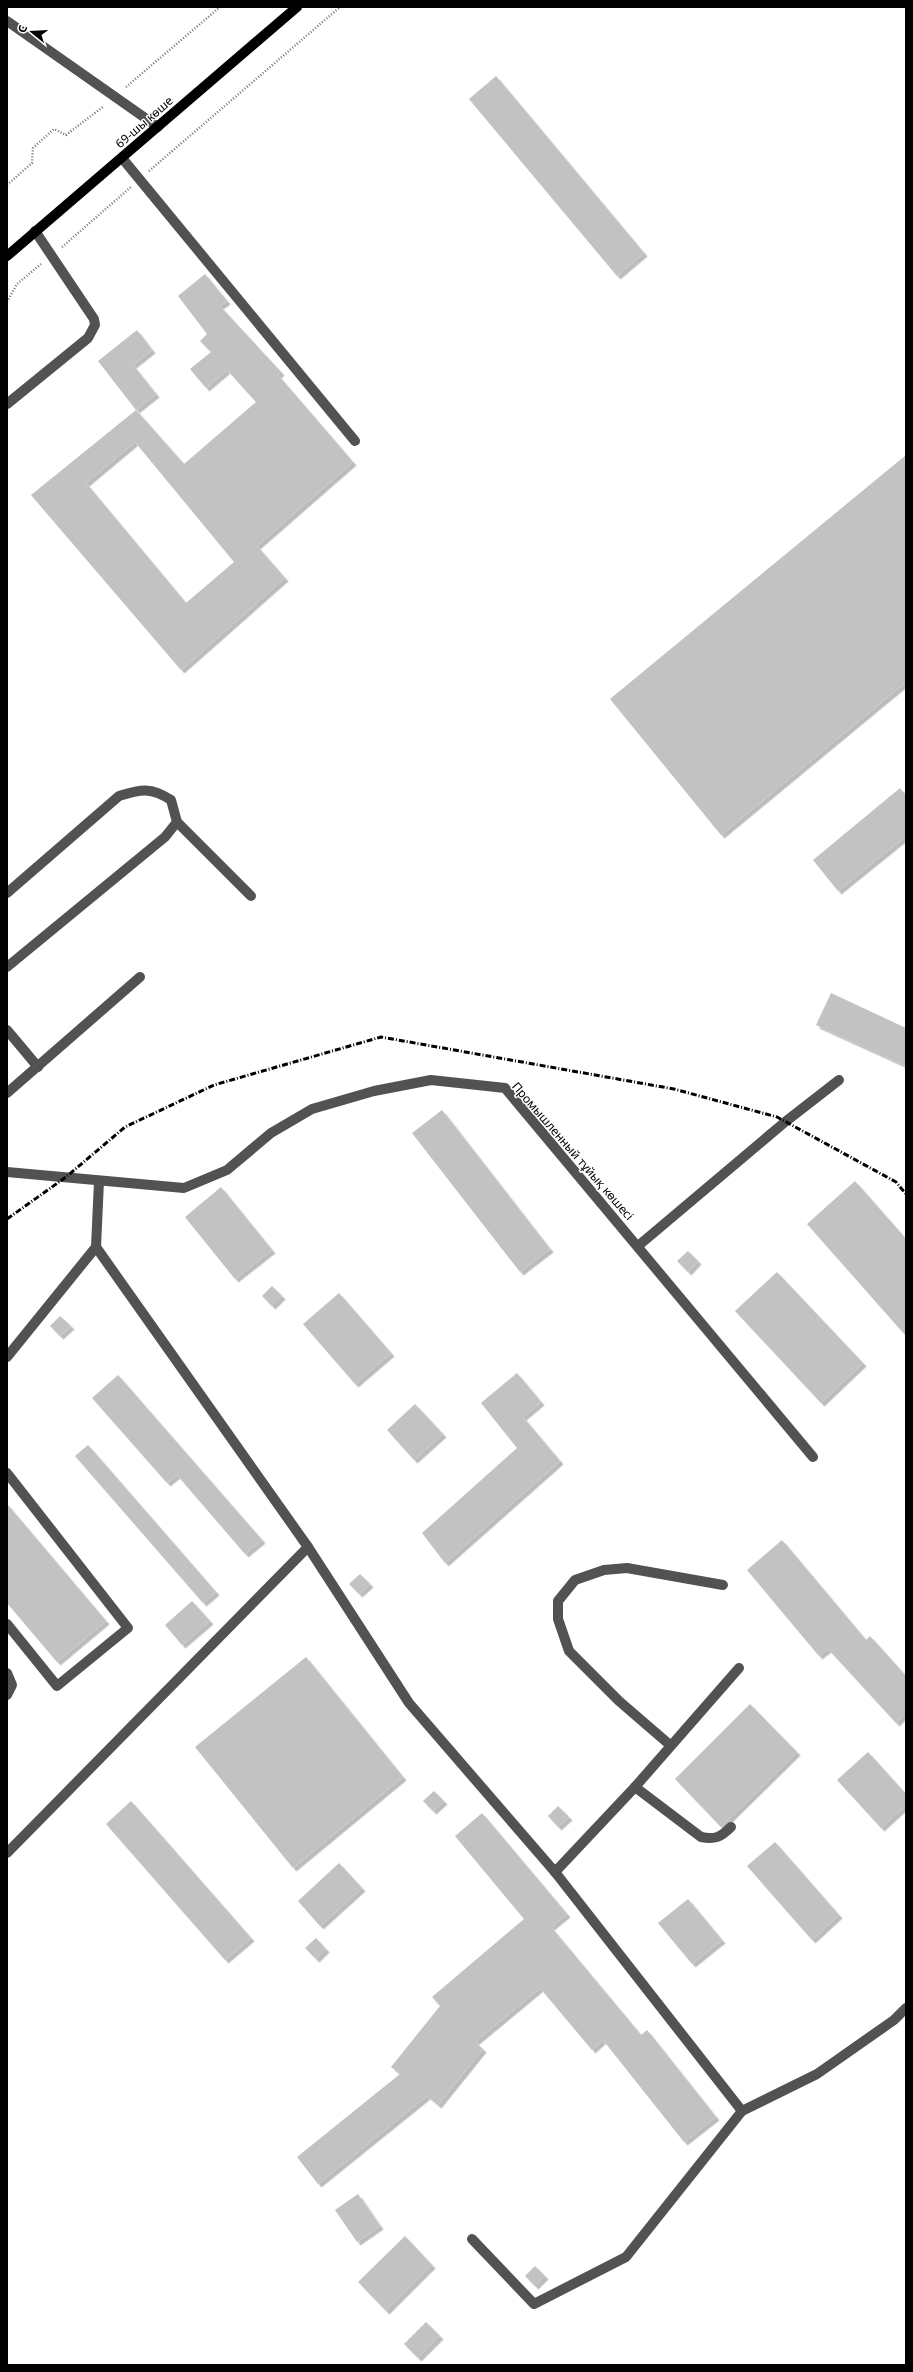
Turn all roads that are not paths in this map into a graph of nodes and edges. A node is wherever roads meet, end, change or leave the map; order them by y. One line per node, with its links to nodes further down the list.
1 (297, 7): 3 (main road, 69-шы көше)
2 (7, 21): 3 (lane)
3 (158, 127): 4 (main road, 69-шы көше)
4 (122, 158): 5 (main road, 69-шы көше); 8 (lane)
5 (35, 231): 6 (main road, 69-шы көше); 7 (lane)
6 (7, 256)
7 (7, 404)
8 (355, 441)
9 (177, 822): 10 (lane); 11 (lane); 12 (lane)
10 (7, 893)
11 (251, 896)
12 (7, 967)
13 (140, 977): 15 (lane)
14 (7, 1030): 15 (lane)
15 (38, 1067): 17 (lane)
16 (839, 1080): 20 (lane)
17 (7, 1093)
18 (7, 1172): 19 (lane, Промышленный тұйық көшесі)
19 (99, 1181): 20 (lane, Промышленный тұйық көшесі); 21 (lane)
20 (638, 1246): 23 (lane, Промышленный тұйық көшесі)
21 (96, 1247): 22 (lane); 25 (lane)
22 (7, 1357)
23 (813, 1457)
24 (7, 1473): 27 (lane)
25 (308, 1547): 34 (lane); 35 (lane)
26 (723, 1584): 31 (lane)
27 (7, 1624)
28 (739, 1668): 31 (lane)
29 (7, 1673): 30 (lane)
30 (7, 1695)
31 (670, 1745): 32 (lane)
32 (635, 1787): 33 (lane); 35 (lane)
33 (731, 1827)
34 (7, 1853)
35 (556, 1872): 37 (lane)
36 (906, 2008): 37 (lane)
37 (742, 2111): 38 (lane)
38 (472, 2239)

